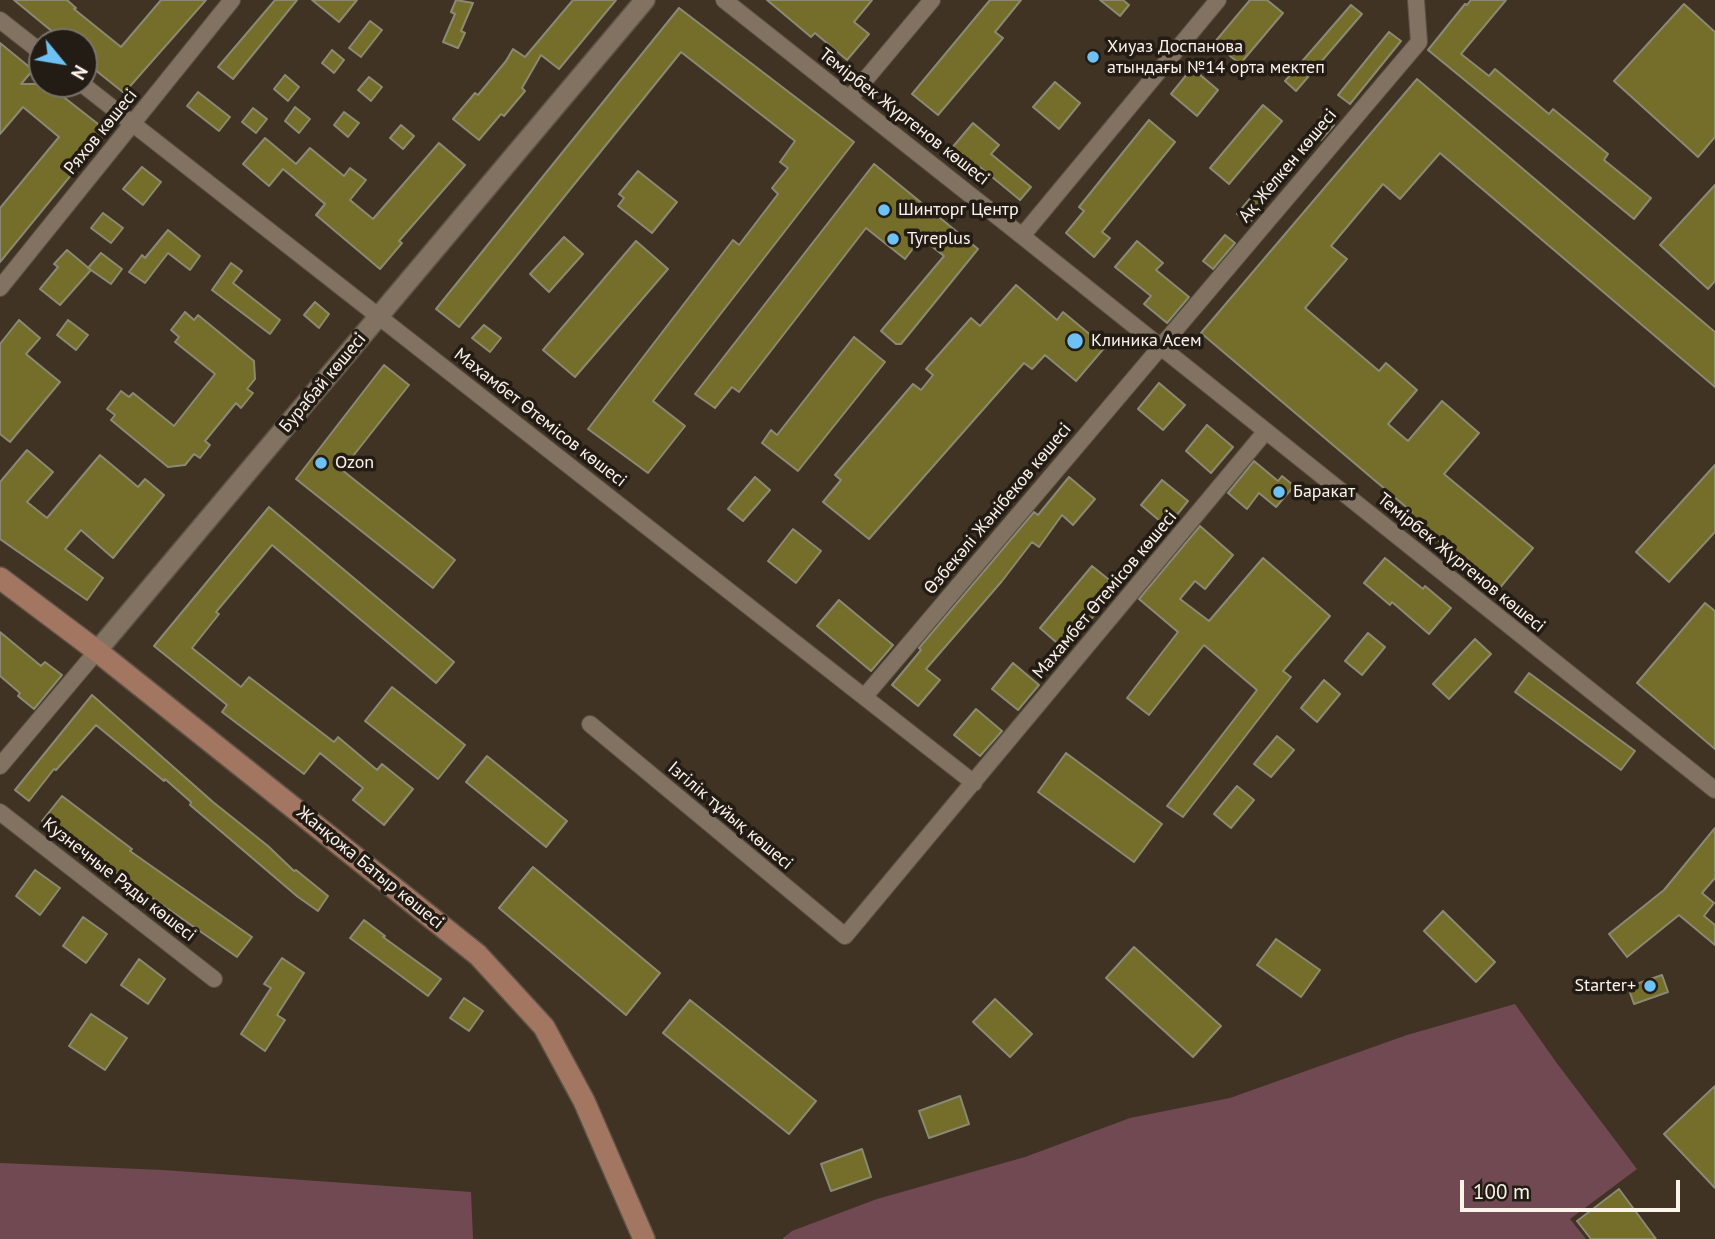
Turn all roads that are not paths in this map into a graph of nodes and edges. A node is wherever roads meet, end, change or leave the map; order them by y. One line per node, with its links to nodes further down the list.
1 (232, 0): 11 (street, Ряхов көшесі)
2 (645, 0): 14 (street, Бурабай көшесі)
3 (723, 0): 10 (street, Темірбек Жүргенов көшесі)
4 (932, 0): 10 (street)
5 (1218, 0): 12 (street)
6 (1416, 0): 15 (street, Ақ Желкен көшесі)
7 (0, 20): 8 (street)
8 (28, 42)
9 (98, 96): 11 (street, Махамбет Өтемісов көшесі)
10 (850, 98): 12 (street, Темірбек Жүргенов көшесі)
11 (132, 123): 13 (street, Ряхов көшесі); 14 (street, Махамбет Өтемісов көшесі)
12 (1023, 236): 15 (street, Темірбек Жүргенов көшесі)
13 (0, 288)
14 (378, 317): 18 (street, Бурабай көшесі); 19 (street, Махамбет Өтемісов көшесі)
15 (1159, 348): 16 (street, Темірбек Жүргенов көшесі); 19 (street, Өзбекәлі Жәнібеков көшесі)
16 (1266, 431): 22 (street, Махамбет Өтемісов көшесі); 23 (street, Темірбек Жүргенов көшесі)
17 (0, 578): 18 (main road, Жанқожа Батыр көшесі)
18 (97, 651): 21 (street, Бурабай көшесі); 27 (main road, Жанқожа Батыр көшесі)
19 (865, 696): 22 (street, Махамбет Өтемісов көшесі)
20 (590, 724): 25 (street, Ізгілік тұйық көшесі)
21 (0, 766)
22 (974, 783): 25 (street, Махамбет Өтемісов көшесі)
23 (1715, 790)
24 (0, 812): 26 (street, Кузнечные Ряды көшесі)
25 (845, 936)
26 (214, 979)
27 (644, 1239)

